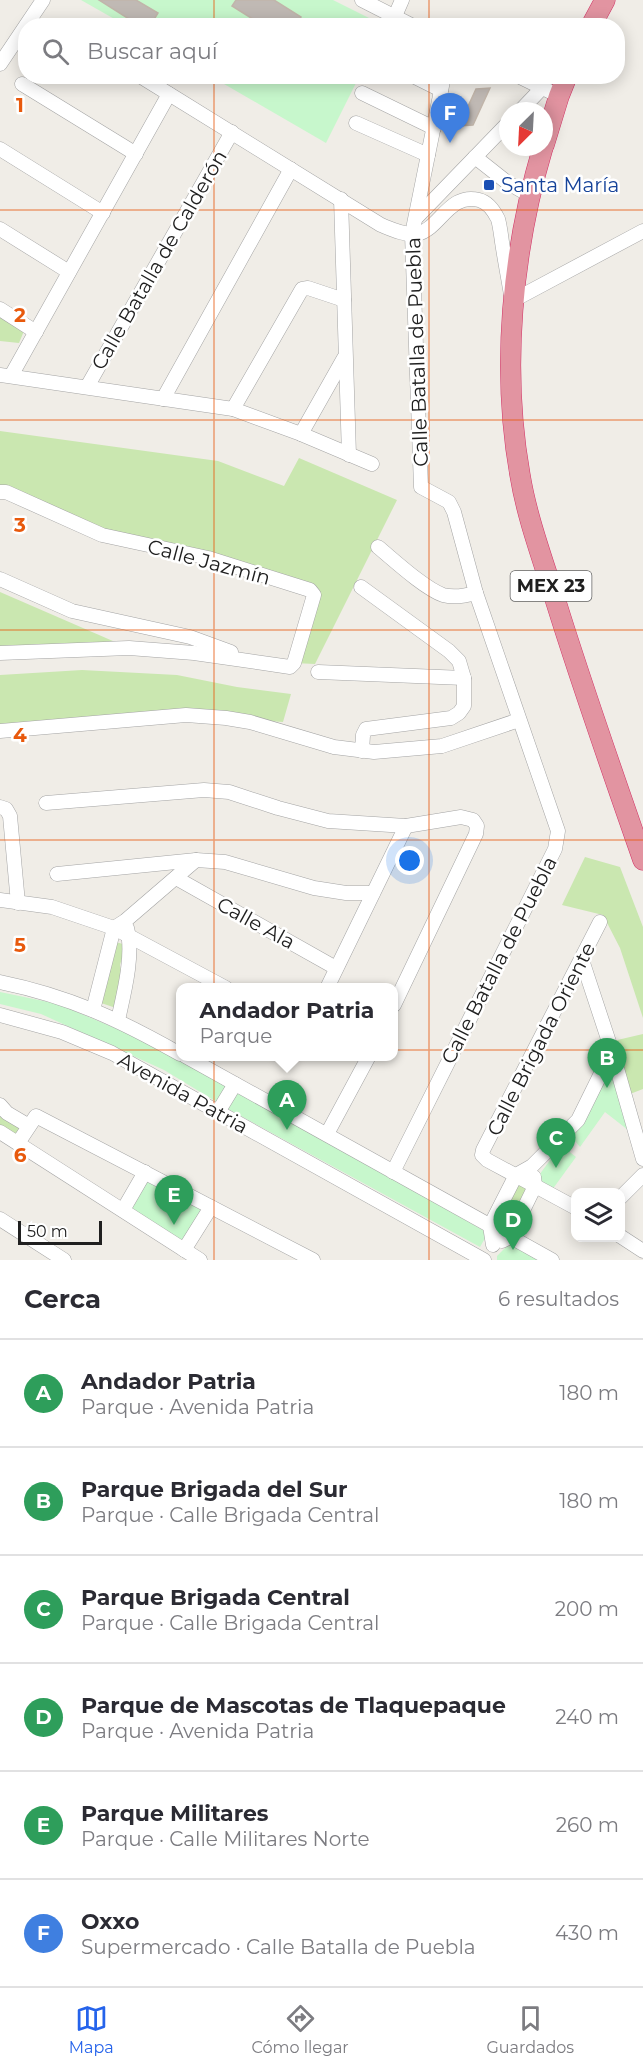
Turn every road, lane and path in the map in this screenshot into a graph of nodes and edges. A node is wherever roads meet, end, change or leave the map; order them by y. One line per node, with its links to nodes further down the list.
1 (43, 0): 6 (street)
2 (362, 0): 5 (street)
3 (402, 0): 5 (street)
4 (605, 0): 8 (highway)
5 (395, 16): 7 (street)
6 (28, 18)
7 (399, 18)
8 (595, 18)
9 (18, 30): 10 (street)
10 (5, 45): 11 (street)
11 (0, 64)
12 (22, 84): 27 (street)
13 (153, 84): 19 (street)
14 (443, 84): 23 (street, Calle Batalla de Puebla)
15 (534, 84): 17 (street)
16 (559, 84): 17 (highway, MEX 23)
17 (551, 92): 20 (street); 21 (highway, MEX 23)
18 (362, 93): 23 (street)
19 (169, 94): 24 (street); 27 (street)
20 (535, 102)
21 (550, 102)
22 (356, 123): 28 (street)
23 (434, 128): 28 (street, Calle Batalla de Puebla)
24 (232, 132): 31 (street); 46 (street, Calle Batalla de Calderón)
25 (499, 132): 30 (street)
26 (0, 149): 34 (street)
27 (136, 154): 34 (street)
28 (428, 155): 35 (street, Calle Batalla de Puebla)
29 (541, 156): 32 (highway, MEX 23)
30 (475, 157): 32 (street); 35 (street)
31 (291, 169): 33 (street); 47 (street)
32 (531, 196): 41 (highway, MEX 23)
33 (341, 199): 38 (street); 40 (street)
34 (103, 213): 39 (street)
35 (416, 218): 38 (street, Calle Batalla de Puebla)
36 (0, 229): 39 (street)
37 (643, 231): 41 (street)
38 (412, 234): 41 (street); 56 (street, Calle Batalla de Puebla)
39 (69, 272): 43 (street)
40 (344, 300): 44 (street); 48 (street)
41 (512, 302): 68 (highway, MEX 23)
42 (0, 309): 43 (street)
43 (36, 332): 45 (street)
44 (344, 358): 49 (street); 50 (street)
45 (6, 375): 46 (street)
46 (87, 387): 47 (street)
47 (163, 399): 48 (street)
48 (233, 409): 49 (street)
49 (301, 434): 50 (street)
50 (349, 455): 51 (street)
51 (372, 464)
52 (0, 492): 58 (street, Calle Jazmín)
53 (378, 547): 56 (street)
54 (0, 579): 58 (street, Calle Jazmín)
55 (361, 587): 60 (street)
56 (476, 593): 61 (street, Calle Batalla de Puebla)
57 (0, 653): 58 (street, Calle Jazmín)
58 (258, 663)
59 (318, 672): 60 (street)
60 (464, 678): 63 (street)
61 (519, 720): 63 (street); 102 (street, Calle Batalla de Puebla)
62 (0, 731): 63 (street)
63 (362, 751)
64 (46, 803): 66 (street)
65 (0, 807): 69 (street)
66 (406, 826): 73 (street); 84 (street)
67 (196, 860): 71 (street); 72 (street); 73 (street)
68 (643, 860)
69 (14, 866): 70 (street); 75 (street)
70 (0, 869)
71 (57, 874)
72 (176, 878): 77 (street); 80 (street, Calle Ala)
73 (374, 892): 80 (street)
74 (0, 900): 75 (street)
75 (18, 903): 77 (street)
76 (600, 922): 79 (street, Calle Brigada Oriente)
77 (120, 925): 78 (street); 85 (street)
78 (129, 936): 82 (street); 87 (street)
79 (582, 960): 88 (street); 103 (street, Calle Brigada Oriente)
80 (336, 968): 83 (street)
81 (0, 982): 85 (street, Avenida Patria)
82 (218, 983)
83 (329, 983)
84 (398, 995)
85 (93, 1010): 87 (street, Avenida Patria)
86 (0, 1015): 94 (street, Avenida Patria)
87 (118, 1020): 89 (street, Avenida Patria)
88 (612, 1051): 99 (street); 100 (street)
89 (176, 1052)
90 (194, 1061): 92 (street, Avenida Patria)
91 (363, 1061): 97 (street)
92 (235, 1084): 94 (street); 97 (street, Avenida Patria)
93 (0, 1105): 95 (street)
94 (218, 1112): 116 (street, Avenida Patria)
95 (29, 1126): 98 (street); 101 (street)
96 (0, 1132): 98 (street)
97 (327, 1134): 102 (street, Avenida Patria)
98 (18, 1143): 109 (street)
99 (643, 1159)
100 (532, 1166): 103 (street); 105 (street)
101 (145, 1172): 108 (street); 109 (street)
102 (393, 1172): 111 (street, Avenida Patria)
103 (516, 1175): 105 (street); 111 (street)
104 (643, 1175): 106 (street)
105 (535, 1186): 107 (street); 112 (street)
106 (625, 1194)
107 (571, 1205)
108 (211, 1207): 114 (street); 119 (street)
109 (123, 1210): 114 (street)
110 (0, 1219): 117 (street)
111 (490, 1226): 112 (street, Avenida Patria); 116 (street)
112 (510, 1237): 116 (street); 120 (street, Avenida Patria)
113 (625, 1239): 115 (street)
114 (184, 1250): 118 (street)
115 (643, 1251)
116 (486, 1257)
117 (64, 1260)
118 (200, 1260)
119 (313, 1260)
120 (552, 1260)

